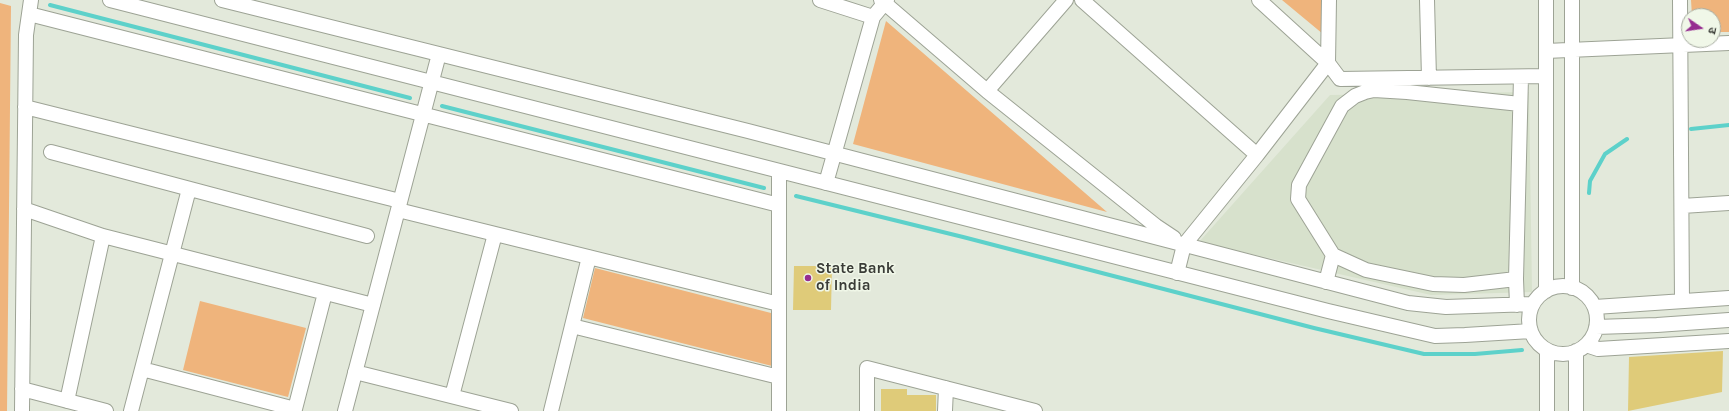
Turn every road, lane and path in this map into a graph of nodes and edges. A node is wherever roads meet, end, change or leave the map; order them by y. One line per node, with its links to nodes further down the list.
1 (110, 0): 24 (street)
2 (222, 0): 19 (street)
3 (820, 0): 14 (street)
4 (1066, 0): 25 (street)
5 (1082, 0): 31 (street)
6 (1259, 0): 20 (street)
7 (1329, 0): 20 (street)
8 (1428, 0): 23 (street)
9 (1546, 0): 18 (street)
10 (1572, 0): 17 (street)
11 (1680, 0): 16 (street)
12 (884, 1): 14 (street); 25 (street)
13 (30, 7): 27 (street); 28 (street)
14 (873, 17): 30 (street)
15 (1729, 43): 16 (street)
16 (1680, 45): 17 (street); 38 (street)
17 (1572, 50): 18 (street); 50 (street)
18 (1546, 51): 22 (street)
19 (439, 54): 24 (street); 30 (street)
20 (1328, 63): 23 (street); 31 (street)
21 (1521, 76): 22 (street); 23 (street); 26 (street)
22 (1546, 76): 51 (street)
23 (1429, 78)
24 (431, 82): 28 (street); 32 (street)
25 (988, 92): 43 (street)
26 (1520, 104): 45 (street); 48 (street)
27 (25, 107): 37 (street); 39 (street)
28 (423, 115): 36 (street); 37 (street)
29 (51, 152): 34 (street)
30 (833, 153): 33 (street); 43 (street)
31 (1257, 155): 43 (street)
32 (780, 172): 33 (street); 36 (street)
33 (826, 183): 47 (street)
34 (189, 189): 42 (street); 44 (street)
35 (1729, 203): 38 (street)
36 (779, 204): 55 (street)
37 (399, 205): 40 (street); 57 (street)
38 (1682, 206): 54 (street)
39 (24, 209): 41 (street); 71 (street)
40 (495, 234): 46 (street); 72 (street)
41 (103, 236): 44 (street); 73 (street)
42 (367, 236)
43 (1184, 245): 47 (street); 49 (street)
44 (172, 254): 52 (street); 67 (street)
45 (1333, 255): 48 (street); 49 (street)
46 (589, 257): 55 (street); 61 (street)
47 (1177, 273): 63 (street)
48 (1516, 279): 58 (street)
49 (1326, 282): 58 (street)
50 (1572, 288): 51 (street); 59 (street)
51 (1546, 291): 56 (street)
52 (325, 293): 57 (street); 74 (street)
53 (1729, 298): 54 (street)
54 (1682, 302): 59 (street)
55 (779, 304): 69 (street)
56 (1532, 304): 58 (street); 63 (street)
57 (373, 305): 68 (street)
58 (1517, 305)
59 (1594, 307): 62 (street)
60 (1729, 320): 62 (street)
61 (572, 326): 69 (street); 81 (street)
62 (1596, 327): 65 (street)
63 (1531, 331): 66 (street)
64 (1729, 341): 65 (street)
65 (1581, 348): 66 (street); 86 (street)
66 (1547, 351): 85 (street)
67 (142, 368): 74 (street); 78 (street)
68 (355, 372): 72 (street); 79 (street)
69 (779, 377): 82 (street)
70 (946, 388): 75 (street); 83 (street); 84 (street)
71 (22, 389): 73 (street); 76 (street)
72 (452, 396): 80 (street)
73 (67, 400): 77 (street)
74 (295, 410)
75 (1026, 410)
76 (22, 411)
77 (106, 411)
78 (131, 411)
79 (345, 411)
80 (511, 411)
81 (551, 411)
82 (779, 411)
83 (867, 411)
84 (945, 411)
85 (1547, 411)
86 (1576, 411)

